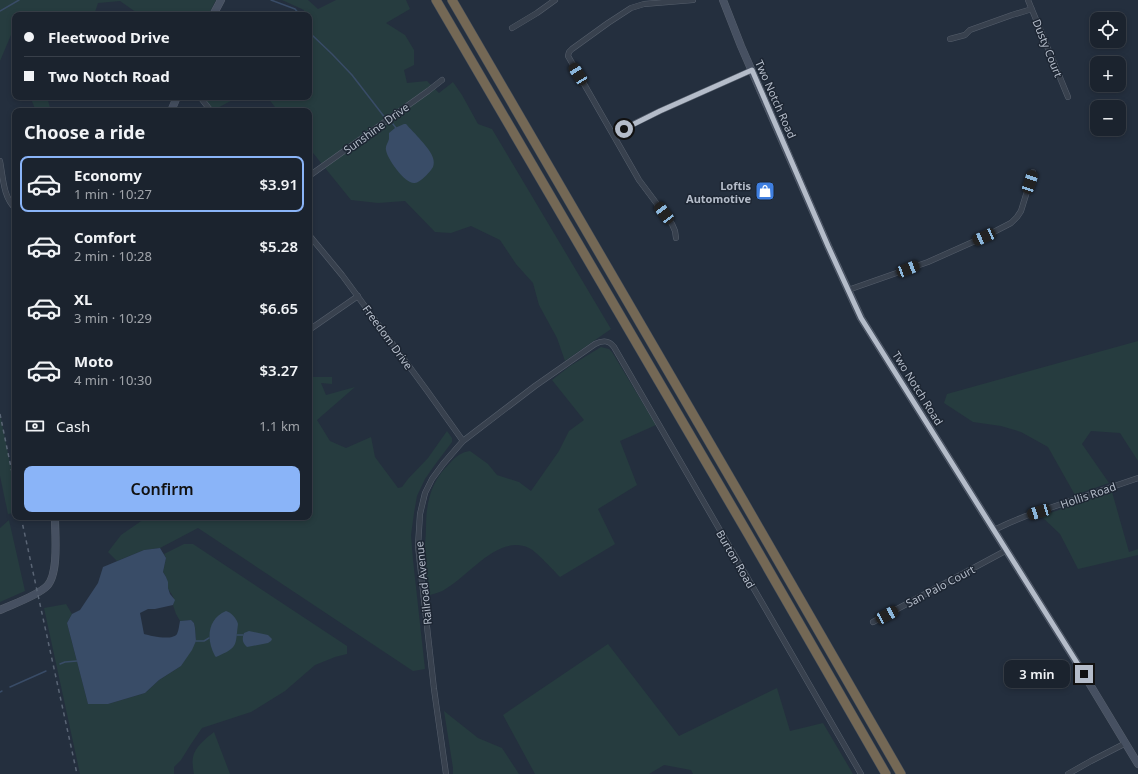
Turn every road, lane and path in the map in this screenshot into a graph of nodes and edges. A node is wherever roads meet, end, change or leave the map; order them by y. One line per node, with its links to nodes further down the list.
1 (221, 0): 9 (street)
2 (436, 0): 39 (highway)
3 (452, 0): 40 (highway)
4 (555, 0): 10 (street)
5 (693, 0): 17 (street)
6 (723, 0): 12 (street, Two Notch Road)
7 (1028, 0): 8 (street, Dusty Court)
8 (1032, 9): 11 (street); 14 (street, Dusty Court)
9 (215, 12)
10 (512, 28)
11 (950, 39)
12 (752, 70): 17 (street); 24 (street, Two Notch Road)
13 (442, 80): 20 (street, Sunshine Drive)
14 (1068, 97)
15 (202, 100): 16 (street)
16 (209, 108)
17 (613, 134): 22 (street)
18 (0, 161): 21 (street)
19 (1033, 172): 24 (street)
20 (312, 174)
21 (12, 206)
22 (676, 238)
23 (312, 239): 25 (street, Freedom Drive)
24 (848, 290): 31 (street, Two Notch Road)
25 (358, 296): 26 (street); 28 (street, Freedom Drive)
26 (312, 328)
27 (611, 344): 28 (street, Railroad Avenue); 38 (street, Burton Road)
28 (463, 441): 37 (street, Railroad Avenue)
29 (1138, 478): 31 (street, Hollis Road)
30 (56, 520): 33 (street)
31 (994, 530): 32 (street, Two Notch Road)
32 (1006, 550): 34 (street, San Palo Court); 35 (street, Two Notch Road)
33 (0, 610)
34 (873, 622)
35 (1126, 743): 36 (street, Two Notch Road); 41 (street)
36 (1138, 764)
37 (446, 774)
38 (861, 774)
39 (886, 774)
40 (901, 774)
41 (1068, 774)

